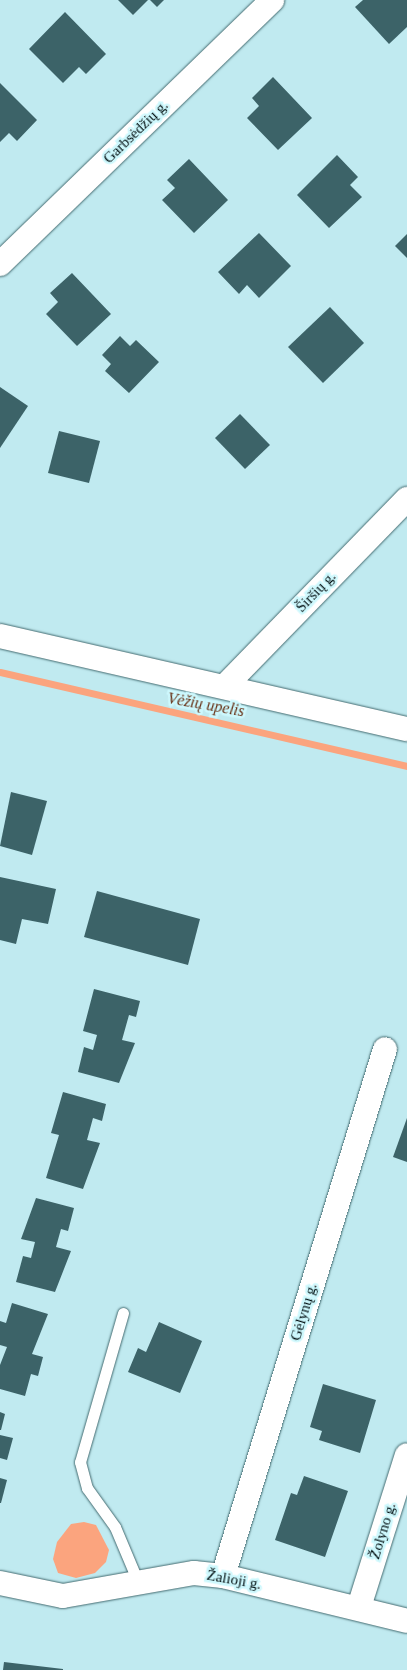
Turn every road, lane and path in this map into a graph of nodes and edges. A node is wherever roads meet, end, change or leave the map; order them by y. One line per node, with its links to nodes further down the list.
1 (272, 0): 2 (street, Garbsėdžių g.)
2 (0, 264)
3 (407, 499): 5 (street, Širšių g.)
4 (0, 636): 5 (street)
5 (225, 686): 6 (street)
6 (407, 729)
7 (385, 1049): 10 (street, Gėlynų g.)
8 (123, 1313): 12 (lane)
9 (407, 1455): 13 (street, Žolyno g.)
10 (223, 1576): 12 (street, Žalioji g.); 13 (street, Žalioji g.)
11 (0, 1583): 12 (street, Žalioji g.)
12 (139, 1584)
13 (359, 1608): 14 (street, Žalioji g.)
14 (407, 1621)

